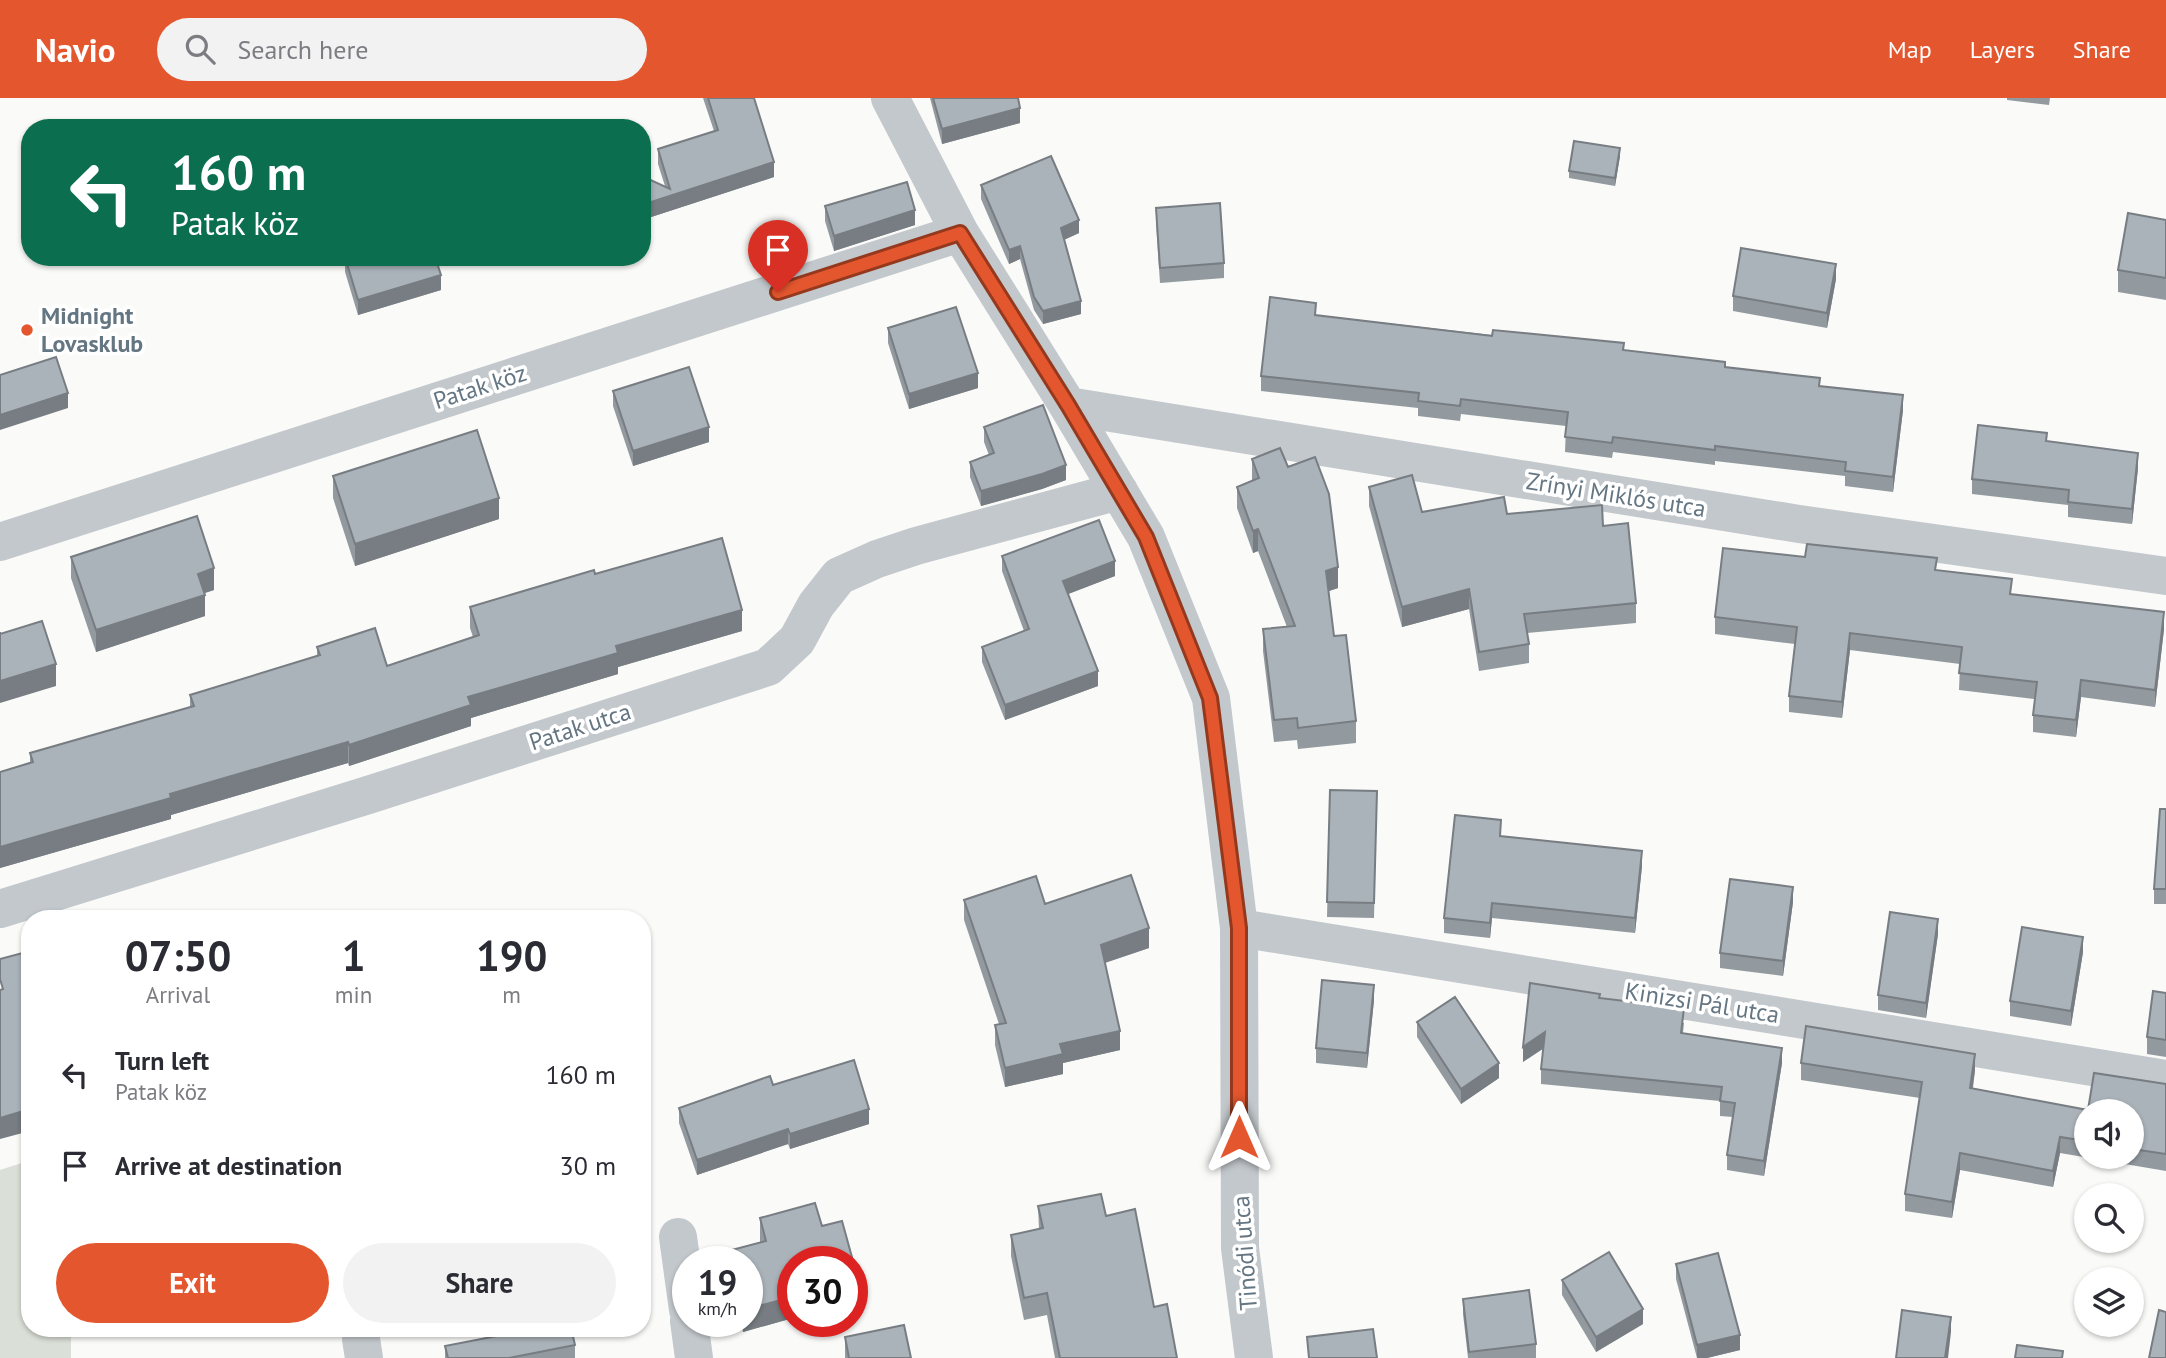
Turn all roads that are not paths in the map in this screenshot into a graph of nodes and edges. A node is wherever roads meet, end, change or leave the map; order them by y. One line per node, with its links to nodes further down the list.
1 (890, 98): 2 (street, Tinódi utca)
2 (960, 233): 3 (street, Tinódi utca); 5 (street, Patak köz)
3 (1068, 405): 4 (street, Tinódi utca); 6 (street, Zrínyi Miklós utca)
4 (1119, 491): 7 (street, Patak utca); 8 (street, Tinódi utca)
5 (0, 542)
6 (2166, 576)
7 (0, 909)
8 (1239, 928): 9 (street, Kinizsi Pál utca); 14 (street, Tinódi utca)
9 (2166, 1079)
10 (678, 1237): 11 (street)
11 (679, 1246)
12 (691, 1337): 13 (street)
13 (694, 1358)
14 (1254, 1358)

